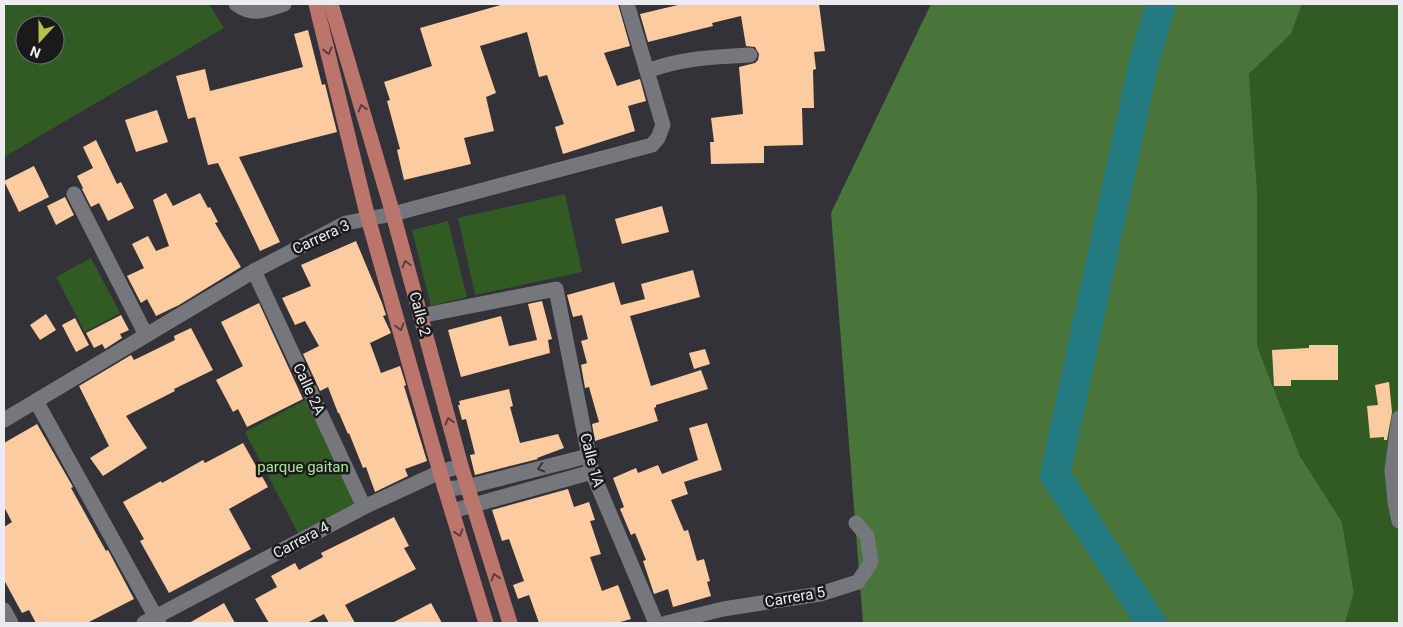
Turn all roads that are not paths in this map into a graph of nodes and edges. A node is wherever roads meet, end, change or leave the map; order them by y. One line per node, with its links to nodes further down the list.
1 (236, 4): 2 (street)
2 (284, 4)
3 (316, 4): 10 (main road, Calle 2, one-way to 10)
4 (331, 4): 9 (main road, Calle 2, one-way to 4)
5 (627, 4): 7 (street)
6 (750, 55): 7 (street)
7 (647, 71): 9 (street, Carrera 3)
8 (74, 194): 13 (street)
9 (393, 214): 10 (street, Carrera 3); 12 (main road, Calle 2, one-way to 9)
10 (368, 218): 11 (street, Carrera 3); 19 (main road, Calle 2, one-way to 19)
11 (254, 271): 13 (street, Carrera 3); 24 (street, Calle 2A)
12 (420, 316): 17 (street, Calle 1A); 18 (main road, Calle 2, one-way to 12)
13 (146, 335): 14 (street, Carrera 3)
14 (36, 401): 16 (street, Carrera 3); 29 (street)
15 (1399, 418): 26 (street)
16 (4, 420)
17 (588, 456): 20 (street, Calle 1A); 21 (street, one-way to 21)
18 (461, 466): 19 (street, Carrera 4); 21 (main road, Calle 2)
19 (440, 472): 22 (main road, Calle 2); 24 (street, Carrera 4)
20 (592, 472): 23 (street); 33 (street, Calle 1A)
21 (467, 487): 22 (street); 23 (main road, Calle 2)
22 (446, 489): 25 (main road, Calle 2)
23 (473, 506): 25 (street); 32 (main road, Calle 2, one-way to 23)
24 (364, 507): 29 (street, Carrera 4)
25 (452, 511): 31 (main road, Calle 2, one-way to 31)
26 (1399, 521)
27 (856, 523): 34 (street, Carrera 5)
28 (4, 610): 30 (street)
29 (153, 621)
30 (12, 623)
31 (486, 623)
32 (510, 623)
33 (656, 623)
34 (666, 623)

